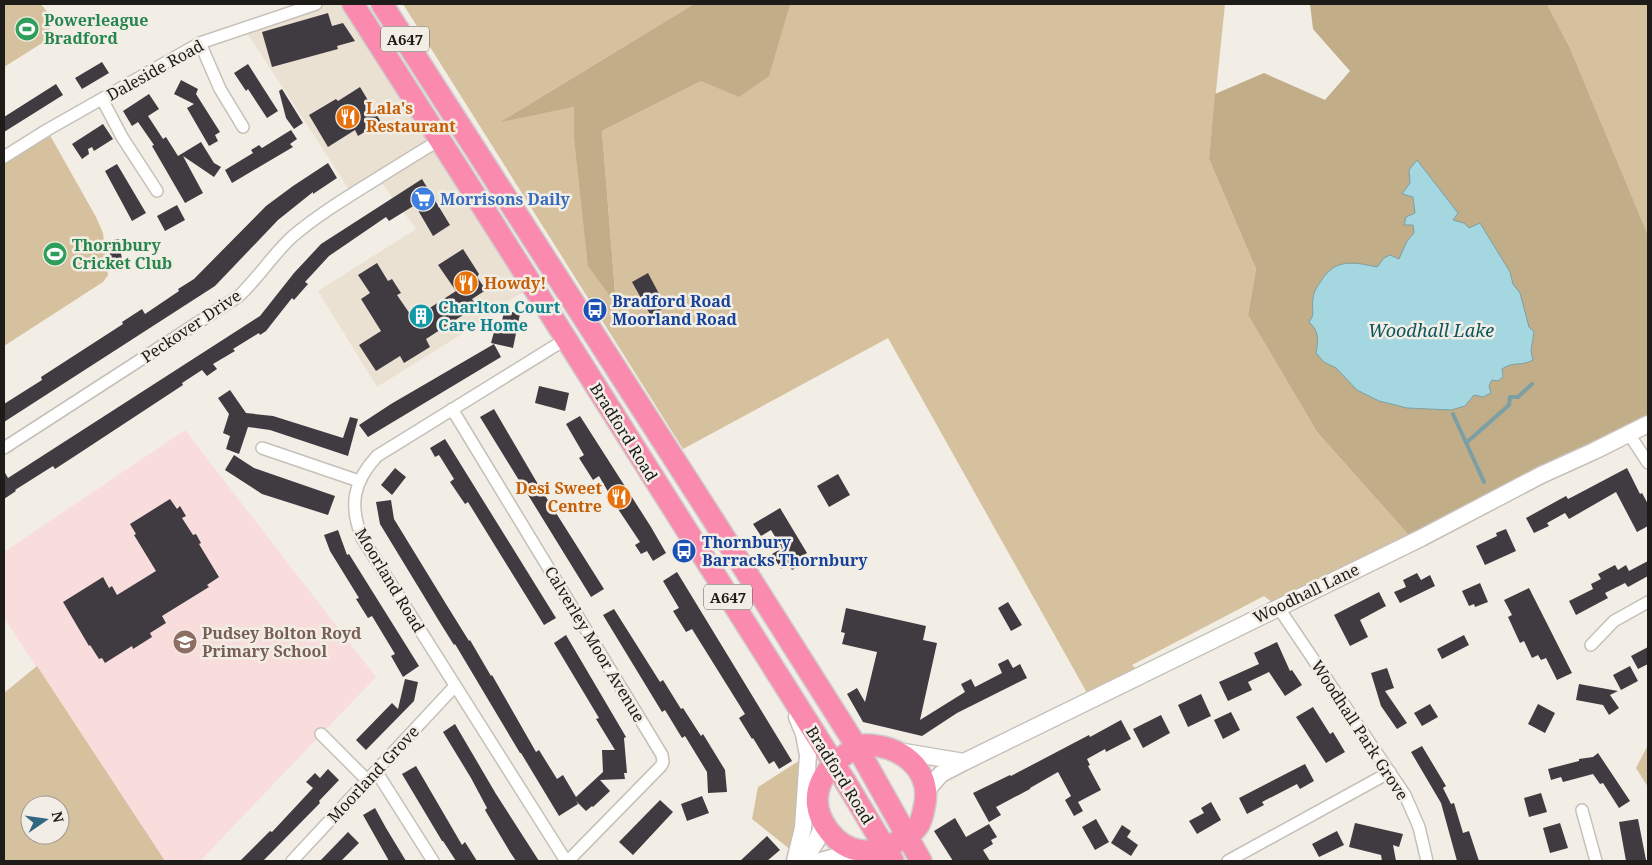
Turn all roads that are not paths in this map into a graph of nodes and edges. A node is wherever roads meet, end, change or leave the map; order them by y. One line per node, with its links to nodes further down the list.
1 (316, 4): 4 (street, Daleside Road)
2 (353, 4): 7 (highway, Bradford Road / A647)
3 (382, 4): 24 (highway, Bradford Road / A647)
4 (200, 43): 5 (street, Daleside Road); 6 (street)
5 (102, 99): 8 (street, Daleside Road); 9 (street)
6 (243, 127)
7 (440, 140): 10 (highway, Bradford Road / A647); 14 (street, Peckover Drive)
8 (4, 157)
9 (157, 191)
10 (566, 339): 11 (street, Moorland Road); 22 (highway, Bradford Road / A647)
11 (452, 409): 17 (street, Moorland Road); 39 (street, Calverley Moor Avenue)
12 (1648, 424): 13 (street, Woodhall Lane)
13 (1629, 434): 16 (street); 19 (street, Woodhall Lane)
14 (4, 448)
15 (262, 448): 17 (street)
16 (1648, 463)
17 (359, 481): 21 (street, Moorland Road)
18 (1648, 602): 20 (street)
19 (1278, 607): 26 (street, Woodhall Lane); 29 (street, Woodhall Park Grove)
20 (1590, 645)
21 (455, 686): 28 (street, Moorland Grove); 39 (street, Moorland Road)
22 (786, 688): 27 (highway, Bradford Road / A647); 40 (street)
23 (321, 734): 30 (street)
24 (857, 747): 25 (highway); 27 (highway); 34 (highway, Bradford Road / A647)
25 (896, 751): 26 (street); 31 (highway)
26 (964, 762): 31 (street, Woodhall Lane)
27 (834, 763): 33 (highway); 36 (highway, Bradford Road / A647)
28 (376, 771): 30 (street, Moorland Grove); 38 (street)
29 (1390, 772): 44 (street); 45 (street, Woodhall Park Grove)
30 (367, 780): 37 (street, Moorland Grove)
31 (926, 792): 34 (highway)
32 (1582, 810): 46 (street)
33 (824, 822): 35 (highway); 41 (street)
34 (908, 836): 36 (highway); 43 (highway, Bradford Road / A647)
35 (856, 851): 36 (highway); 42 (street)
36 (889, 855)
37 (292, 861)
38 (433, 861)
39 (567, 861)
40 (794, 861)
41 (803, 861)
42 (820, 861)
43 (921, 861)
44 (1228, 861)
45 (1427, 861)
46 (1596, 861)

